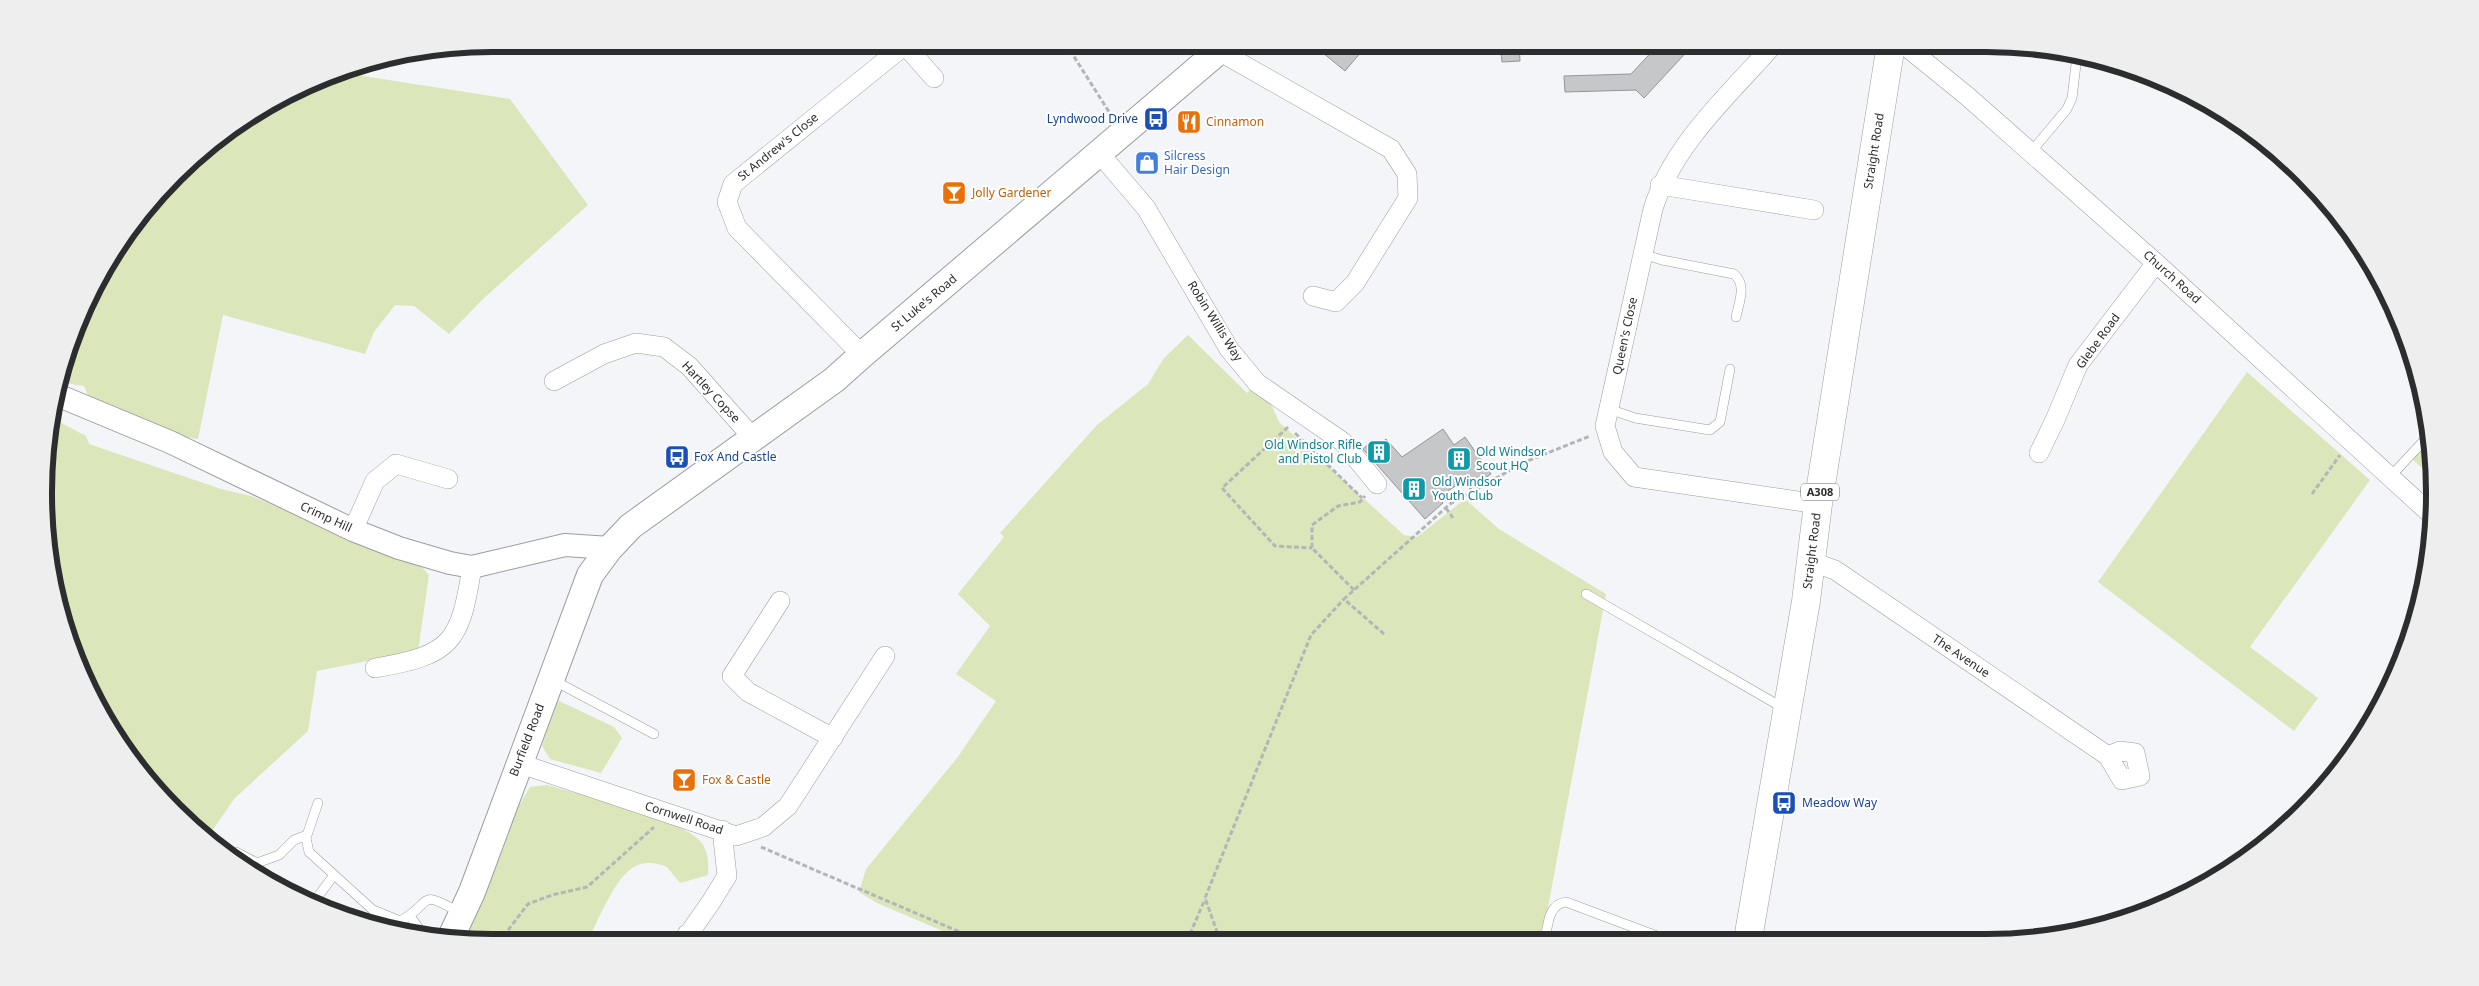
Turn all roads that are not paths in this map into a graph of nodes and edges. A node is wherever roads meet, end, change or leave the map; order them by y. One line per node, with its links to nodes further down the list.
1 (894, 52): 18 (street, St Andrew's Close)
2 (911, 52): 9 (street)
3 (1217, 52): 11 (main road, St Luke's Road)
4 (1231, 52): 16 (street)
5 (1767, 52): 12 (street, Queen's Close)
6 (1890, 52): 29 (main road, Straight Road / A308)
7 (1914, 52): 10 (street, Church Road)
8 (2076, 62): 10 (lane)
9 (934, 78)
10 (2031, 152): 15 (street, Church Road)
11 (1100, 154): 18 (main road, St Luke's Road); 28 (street, Robin Willis Way)
12 (1660, 185): 13 (street); 14 (street, Queen's Close)
13 (1814, 210)
14 (1643, 254): 17 (lane); 22 (street, Queen's Close)
15 (2156, 262): 25 (street, Glebe Road); 26 (street, Church Road)
16 (1313, 296)
17 (1736, 317)
18 (862, 355): 23 (main road, St Luke's Road)
19 (1730, 369): 22 (lane)
20 (554, 381): 23 (street, Hartley Copse)
21 (63, 398): 31 (street, Crimp Hill)
22 (1609, 409): 29 (street, Queen's Close)
23 (754, 439): 32 (main road, St Luke's Road)
24 (2424, 441): 26 (lane)
25 (2039, 453)
26 (2390, 477): 30 (street, Church Road)
27 (448, 479): 31 (street)
28 (1377, 484)
29 (1818, 504): 33 (main road, Straight Road / A308)
30 (2426, 510)
31 (353, 530): 34 (street, Crimp Hill)
32 (610, 548): 34 (street, Crimp Hill); 39 (main road, Burfield Road)
33 (1812, 562): 40 (main road, Straight Road / A308); 43 (street, The Avenue)
34 (472, 567): 38 (street)
35 (1586, 594): 40 (lane)
36 (780, 601): 42 (street)
37 (885, 656): 42 (street, Cornwell Road)
38 (375, 668)
39 (550, 679): 41 (lane); 44 (main road, Burfield Road)
40 (1786, 710): 57 (main road, Straight Road / A308)
41 (654, 734)
42 (833, 738): 46 (street, Cornwell Road)
43 (2108, 756)
44 (518, 763): 46 (street, Cornwell Road); 52 (main road, Burfield Road)
45 (318, 803): 47 (lane)
46 (729, 833): 54 (street)
47 (307, 835): 48 (lane); 49 (lane)
48 (245, 857)
49 (334, 875): 50 (lane); 51 (lane)
50 (319, 895)
51 (410, 916): 52 (lane); 53 (lane)
52 (456, 925)
53 (418, 927)
54 (688, 934)
55 (1547, 934): 56 (lane)
56 (1652, 934)
57 (1749, 934)

